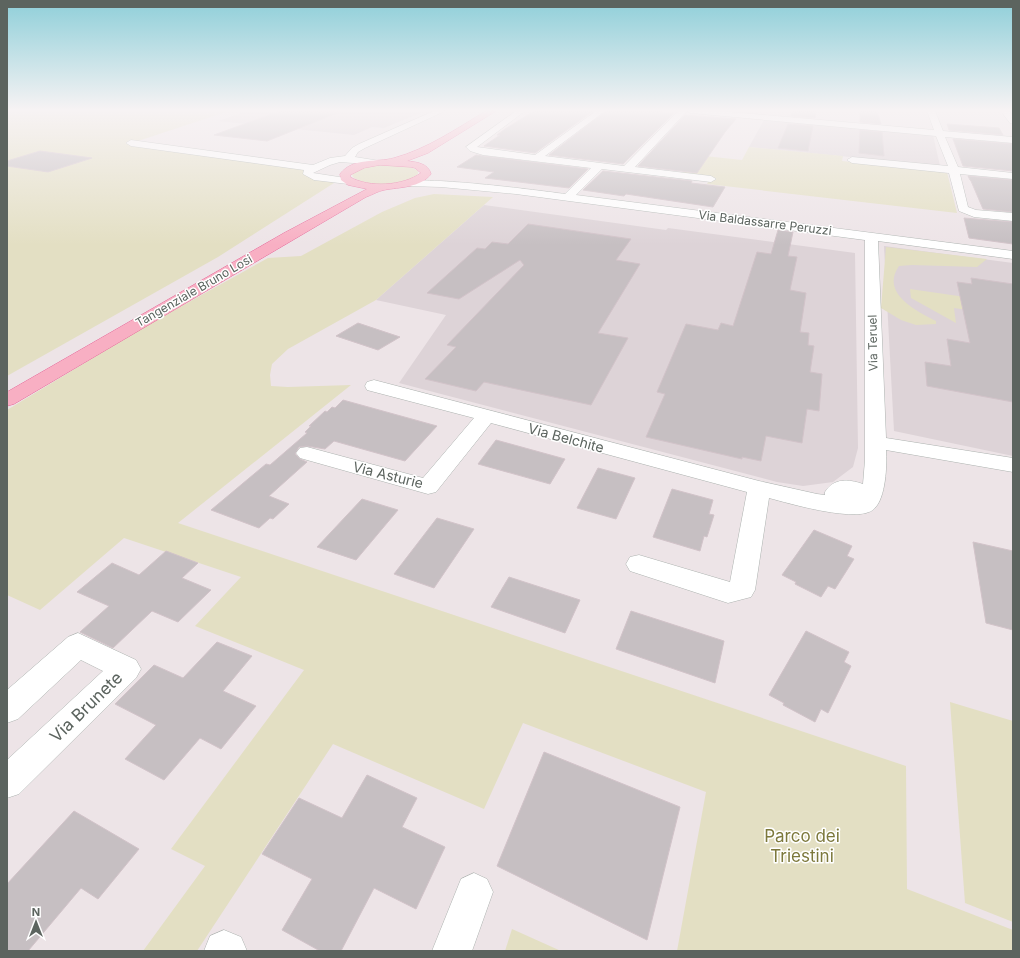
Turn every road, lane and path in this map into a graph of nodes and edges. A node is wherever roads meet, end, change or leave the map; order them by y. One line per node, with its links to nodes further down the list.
1 (224, 156): 15 (street)
2 (351, 156): 10 (street)
3 (414, 156): 12 (main road)
4 (428, 156): 16 (main road)
5 (521, 156): 9 (street)
6 (540, 156): 9 (street)
7 (640, 156): 17 (street)
8 (949, 156): 18 (street)
9 (537, 158): 14 (street)
10 (348, 159): 13 (street); 15 (street)
11 (852, 160): 18 (street)
12 (392, 162): 13 (main road); 16 (main road)
13 (376, 163): 21 (main road, Tangenziale Bruno Losi)
14 (599, 166): 17 (street); 25 (street)
15 (314, 168): 21 (street)
16 (422, 170): 22 (main road); 24 (street, Via Baldassarre Peruzzi)
17 (626, 170): 20 (street)
18 (954, 170): 19 (street); 26 (street)
19 (1013, 176)
20 (711, 179)
21 (352, 182): 23 (main road); 30 (main road, Tangenziale Bruno Losi)
22 (409, 183): 23 (main road); 24 (street, Via Baldassarre Peruzzi)
23 (384, 186): 31 (main road, Tangenziale Bruno Losi)
24 (516, 191): 25 (street, Via Baldassarre Peruzzi)
25 (567, 198): 27 (street, Via Baldassarre Peruzzi)
26 (1013, 217)
27 (871, 237): 28 (street, Via Baldassarre Peruzzi); 33 (street, Via Teruel)
28 (1013, 255)
29 (374, 386): 32 (street, Via Belchite)
30 (7, 387)
31 (7, 400)
32 (486, 416): 34 (street, Via Asturie); 36 (street, Via Belchite)
33 (875, 446): 35 (street); 37 (street, Via Teruel)
34 (307, 453)
35 (1013, 465)
36 (759, 488): 37 (street, Via Belchite); 38 (street)
37 (850, 496)
38 (639, 564)
39 (7, 709): 40 (street, Via Brunete)
40 (7, 782)
41 (474, 892): 42 (street)
42 (452, 951)

